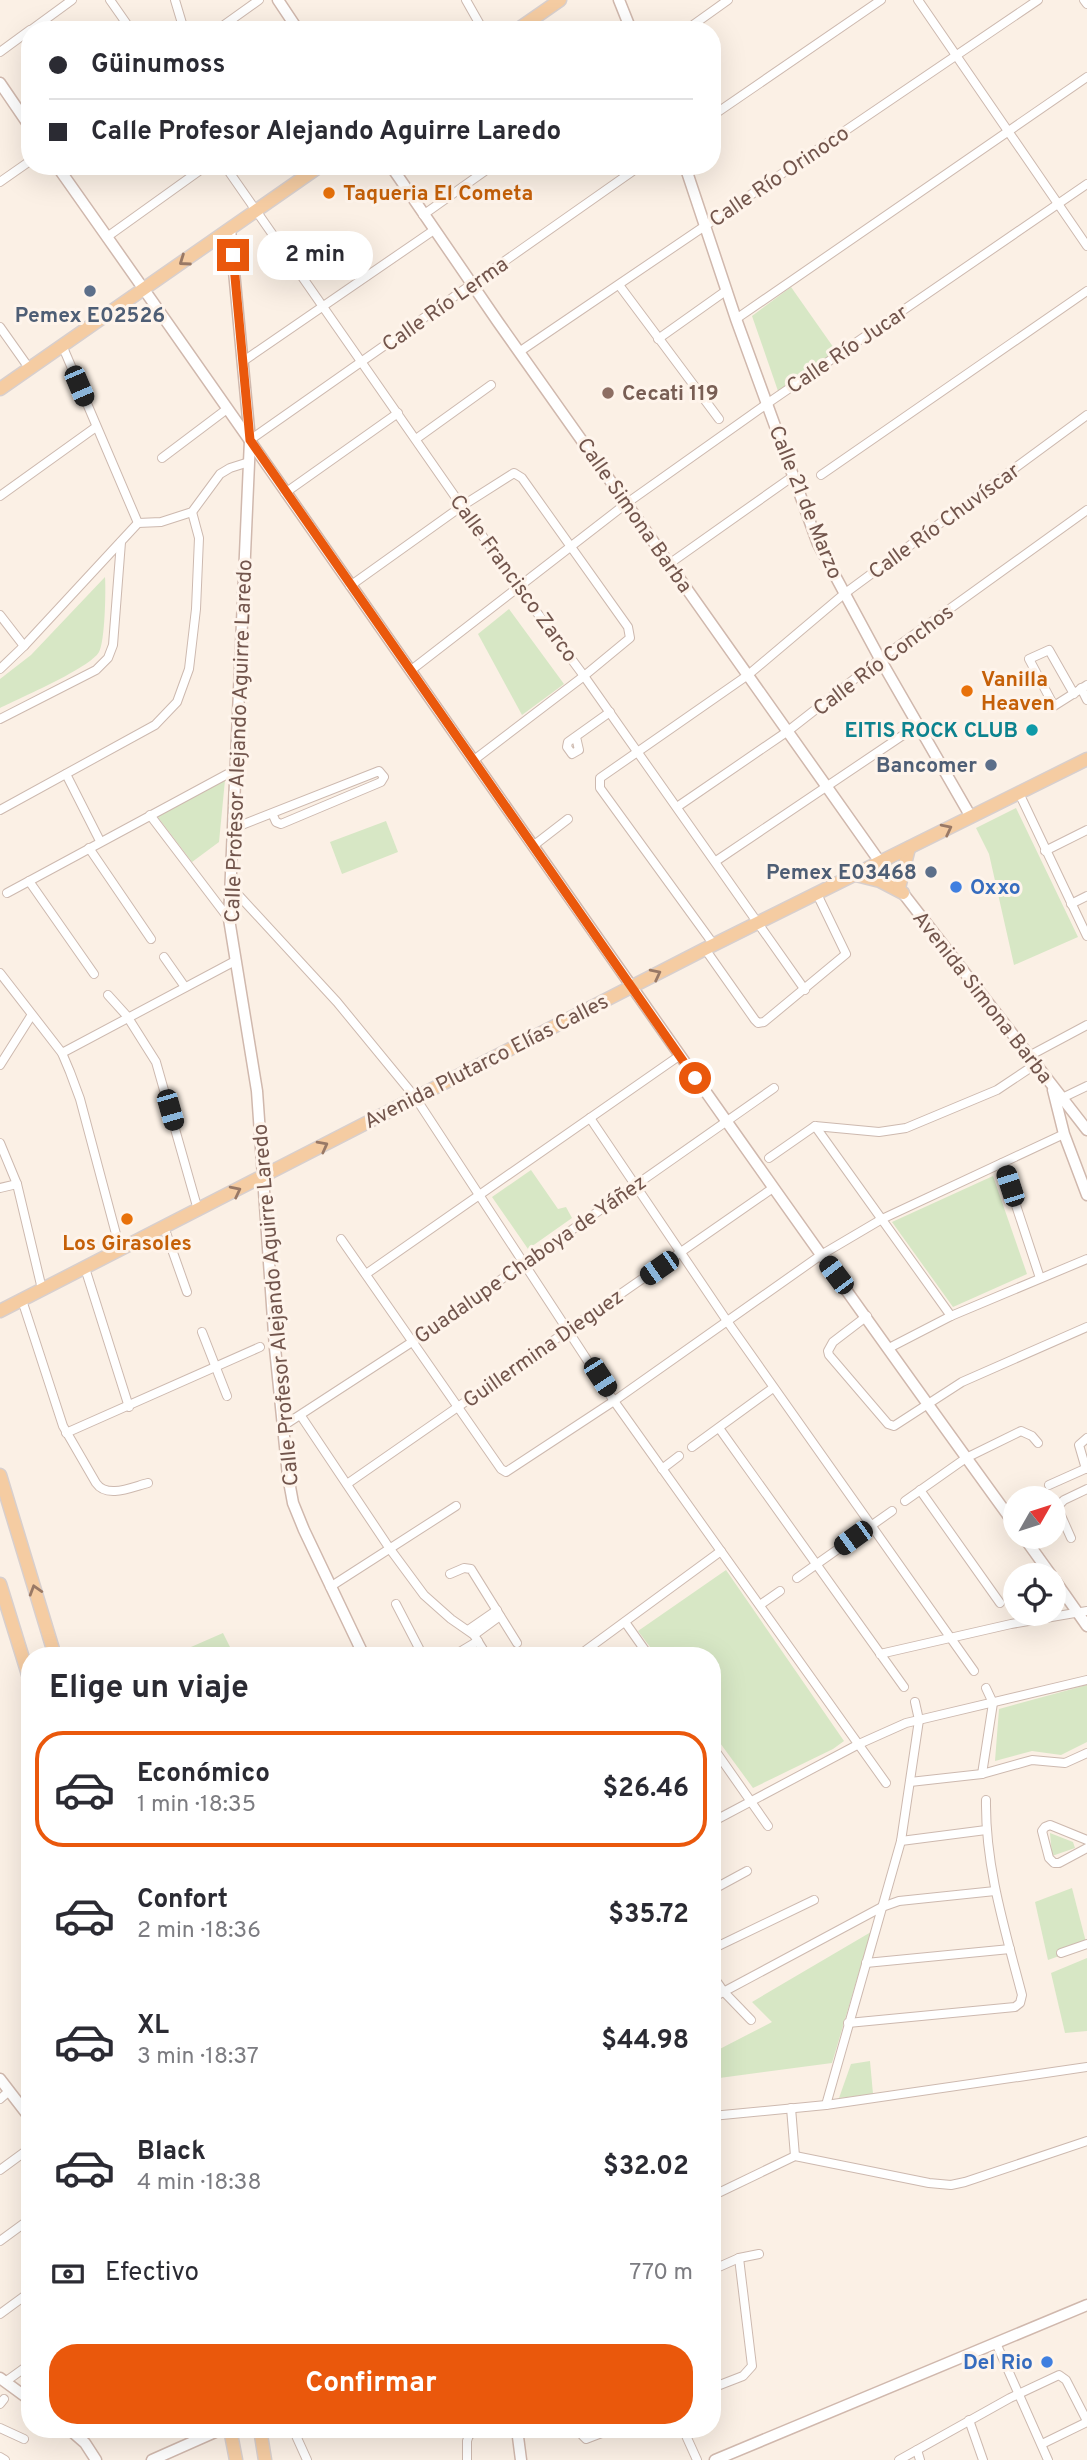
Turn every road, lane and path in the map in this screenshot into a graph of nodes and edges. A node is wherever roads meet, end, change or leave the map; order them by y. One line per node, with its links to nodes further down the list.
1 (72, 0): 13 (street)
2 (110, 0): 14 (street)
3 (175, 0): 15 (street)
4 (259, 0): 16 (street)
5 (278, 0): 17 (street)
6 (466, 0): 18 (street)
7 (619, 0): 20 (street)
8 (728, 0): 21 (street)
9 (881, 0): 27 (street)
10 (918, 0): 24 (street)
11 (1038, 0): 24 (street, Calle Río Orinoco)
12 (556, 1): 19 (main road)
13 (43, 21)
14 (125, 21)
15 (181, 21)
16 (230, 21)
17 (292, 21)
18 (478, 21)
19 (529, 21)
20 (627, 21)
21 (699, 21)
22 (21, 37): 23 (street)
23 (0, 52)
24 (956, 56): 29 (street); 44 (street, Calle Río Orinoco)
25 (1087, 77): 29 (street)
26 (0, 83): 28 (street)
27 (721, 110)
28 (21, 114)
29 (1008, 132): 41 (street); 55 (street)
30 (21, 167): 39 (street)
31 (63, 175): 47 (street)
32 (193, 175): 47 (street)
33 (231, 175): 42 (street, Calle Francisco Zarco)
34 (307, 175): 42 (main road)
35 (397, 175): 43 (street, Calle Simona Barba)
36 (479, 175): 43 (street)
37 (627, 175): 50 (street, Calle Río Lerma)
38 (688, 175): 44 (street, Calle 21 de Marzo)
39 (0, 182)
40 (1087, 184): 41 (street, Calle Río Jucar)
41 (1058, 204): 48 (street); 65 (street, Calle Río Jucar)
42 (256, 211): 45 (main road); 54 (street, Calle Francisco Zarco)
43 (423, 215): 46 (street, Calle Simona Barba)
44 (705, 226): 49 (street, Calle Río Orinoco); 52 (street, Calle 21 de Marzo)
45 (230, 229): 51 (main road, one-way to 51); 60 (street, Calle Profesor Alejando Aguirre Laredo)
46 (434, 230): 50 (street, Calle Simona Barba); 54 (street)
47 (107, 237): 51 (street)
48 (1087, 246)
49 (619, 285): 57 (street); 59 (street, Calle Río Orinoco)
50 (472, 286): 59 (street, Calle Simona Barba); 61 (street, Calle Río Lerma)
51 (144, 289): 58 (main road); 66 (street)
52 (727, 290): 55 (street, Calle 21 de Marzo); 57 (street)
53 (1087, 291): 75 (street)
54 (323, 308): 60 (street); 61 (street, Calle Francisco Zarco)
55 (736, 319): 65 (street, Calle 21 de Marzo)
56 (0, 327): 62 (street)
57 (659, 339): 69 (street)
58 (62, 345): 62 (main road); 70 (street)
59 (519, 352): 79 (street, Calle Simona Barba)
60 (242, 362): 72 (street, Calle Profesor Alejando Aguirre Laredo)
61 (362, 362): 67 (street, Calle Francisco Zarco); 72 (street, Calle Río Lerma)
62 (29, 368): 64 (main road)
63 (491, 385): 71 (street)
64 (0, 388)
65 (768, 403): 76 (street, Calle 21 de Marzo); 79 (street, Calle Río Jucar)
66 (227, 409): 72 (street); 73 (street)
67 (398, 414): 71 (street, Calle Francisco Zarco); 77 (street)
68 (1087, 415): 89 (street, Calle Río Chuvíscar)
69 (719, 419)
70 (96, 427): 78 (street); 83 (street)
71 (416, 439): 80 (street, Calle Francisco Zarco)
72 (250, 440): 74 (street, Calle Profesor Alejando Aguirre Laredo); 77 (street)
73 (162, 458)
74 (248, 463): 82 (street); 107 (street, Calle Profesor Alejando Aguirre Laredo)
75 (821, 475)
76 (792, 477): 86 (street); 89 (street, Calle 21 de Marzo)
77 (285, 493): 87 (street)
78 (0, 496)
79 (626, 503): 85 (street, Calle Río Jucar); 86 (street, Calle Simona Barba)
80 (462, 506): 85 (street); 87 (street); 88 (street, Calle Francisco Zarco)
81 (1087, 510): 92 (street, Calle Río Conchos)
82 (192, 512): 83 (street); 108 (street)
83 (138, 523): 84 (street)
84 (121, 541): 91 (street); 100 (street)
85 (571, 547): 88 (street, Calle Río Jucar); 96 (street)
86 (669, 564): 95 (street, Calle Simona Barba)
87 (350, 586): 94 (street)
88 (519, 587): 94 (street, Calle Río Jucar); 96 (street, Calle Francisco Zarco)
89 (844, 594): 92 (street, Calle 21 de Marzo); 95 (street, Calle Río Chuvíscar)
90 (0, 615): 91 (street)
91 (24, 646): 93 (street)
92 (880, 659): 101 (street, Calle 21 de Marzo); 102 (street, Calle Río Conchos)
93 (0, 669)
94 (410, 671): 106 (street)
95 (748, 675): 102 (street, Calle Simona Barba); 104 (street, Calle Río Chuvíscar)
96 (584, 676): 99 (street, Calle Francisco Zarco); 106 (street)
97 (1080, 689): 97 (street); 98 (street)
98 (1087, 700)
99 (610, 712): 103 (street); 104 (street, Calle Francisco Zarco)
100 (0, 719)
101 (919, 725): 109 (street); 117 (street, Calle 21 de Marzo)
102 (788, 731): 109 (street, Calle Simona Barba); 113 (street, Calle Río Conchos)
103 (576, 737)
104 (637, 751): 113 (street, Calle Francisco Zarco); 140 (street, Calle Río Chuvíscar)
105 (1087, 759): 111 (main road, Avenida Plutarco Elías Calles)
106 (474, 760): 122 (street)
107 (235, 770): 116 (street); 119 (street, Calle Profesor Alejando Aguirre Laredo)
108 (66, 774): 114 (street); 121 (street)
109 (828, 787): 126 (street); 127 (street, Calle Simona Barba)
110 (328, 791): 112 (street); 112 (street); 115 (street)
111 (1019, 793): 117 (main road, Avenida Plutarco Elías Calles); 125 (street)
112 (332, 802): 115 (street)
113 (677, 807): 126 (street, Calle Francisco Zarco)
114 (0, 810)
115 (272, 813): 119 (street)
116 (150, 815): 121 (street); 136 (street)
117 (971, 817): 124 (main road, Avenida Plutarco Elías Calles, one-way to 117)
118 (568, 820): 122 (street)
119 (234, 828): 130 (street, Calle Profesor Alejando Aguirre Laredo)
120 (1087, 830): 125 (street)
121 (100, 841): 123 (street)
122 (533, 846): 146 (street)
123 (89, 848): 129 (street); 139 (street)
124 (909, 848): 127 (main road, Avenida Plutarco Elías Calles); 131 (main road)
125 (1045, 851): 135 (street)
126 (716, 861): 137 (street, Calle Francisco Zarco)
127 (881, 862): 128 (main road, Avenida Plutarco Elías Calles); 131 (street, Avenida Simona Barba)
128 (856, 875): 131 (main road); 133 (main road, Avenida Plutarco Elías Calles)
129 (29, 881): 132 (street); 144 (street)
130 (231, 887): 136 (street, Calle Profesor Alejando Aguirre Laredo); 159 (street)
131 (901, 891): 154 (street, Avenida Simona Barba)
132 (7, 893)
133 (817, 894): 137 (main road, Avenida Plutarco Elías Calles); 147 (street)
134 (1087, 896): 135 (street)
135 (1071, 904): 138 (street)
136 (229, 919): 142 (street, Calle Profesor Alejando Aguirre Laredo)
137 (758, 923): 140 (main road, Avenida Plutarco Elías Calles); 147 (street, Calle Francisco Zarco)
138 (1087, 936)
139 (151, 939)
140 (709, 947): 146 (main road, Avenida Plutarco Elías Calles, one-way to 140); 147 (street)
141 (164, 957): 145 (street)
142 (235, 961): 145 (street); 169 (street, Calle Profesor Alejando Aguirre Laredo)
143 (0, 974): 149 (street)
144 (94, 974)
145 (185, 987): 150 (street)
146 (630, 987): 153 (street); 159 (main road, Avenida Plutarco Elías Calles)
147 (805, 990)
148 (108, 995): 150 (street)
149 (31, 1016): 152 (street); 155 (street)
150 (127, 1016): 152 (street); 176 (street)
151 (1087, 1025): 154 (street)
152 (62, 1053): 180 (street)
153 (679, 1056): 161 (street); 162 (street)
154 (1032, 1060): 156 (street, Avenida Simona Barba); 163 (street)
155 (0, 1065)
156 (1051, 1084): 160 (street, Avenida Simona Barba); 165 (street)
157 (1087, 1086): 160 (street)
158 (774, 1088): 162 (street, Guadalupe Chaboya de Yáñez)
159 (415, 1097): 169 (main road, Avenida Plutarco Elías Calles, one-way to 159); 174 (street)
160 (1062, 1098): 164 (street, Avenida Simona Barba)
161 (590, 1118): 171 (street); 174 (street)
162 (726, 1122): 171 (street, Guadalupe Chaboya de Yáñez); 173 (street)
163 (815, 1126): 167 (street); 177 (street)
164 (1087, 1130)
165 (1064, 1134): 168 (street); 175 (street)
166 (0, 1143): 170 (street)
167 (769, 1158)
168 (1002, 1163): 177 (street); 187 (street)
169 (262, 1177): 176 (main road, Avenida Plutarco Elías Calles, one-way to 169); 209 (street, Calle Profesor Alejando Aguirre Laredo)
170 (17, 1184): 172 (street); 188 (street)
171 (635, 1186): 181 (street); 184 (street, Guadalupe Chaboya de Yáñez)
172 (0, 1188)
173 (773, 1188): 181 (street, Guillermina Dieguez); 182 (street)
174 (480, 1195): 184 (street); 186 (street)
175 (1087, 1195)
176 (198, 1210): 178 (main road, Avenida Plutarco Elías Calles)
177 (882, 1219): 182 (street); 192 (street)
178 (164, 1227): 180 (main road, Avenida Plutarco Elías Calles); 189 (street)
179 (341, 1239): 186 (street)
180 (120, 1249): 185 (main road, Avenida Plutarco Elías Calles)
181 (681, 1252): 194 (street); 196 (street, Guillermina Dieguez)
182 (821, 1255): 193 (street); 194 (street)
183 (1087, 1259): 187 (street)
184 (525, 1263): 196 (street); 198 (street, Guadalupe Chaboya de Yáñez)
185 (85, 1268): 188 (main road, Avenida Plutarco Elías Calles); 206 (street)
186 (366, 1274): 198 (street)
187 (1040, 1278): 192 (street)
188 (42, 1289): 190 (main road, Avenida Plutarco Elías Calles)
189 (187, 1292)
190 (22, 1300): 191 (main road, Avenida Plutarco Elías Calles); 211 (street)
191 (0, 1311)
192 (951, 1315): 200 (street)
193 (867, 1316): 200 (street); 205 (street)
194 (727, 1321): 202 (street); 204 (street)
195 (1087, 1327): 205 (street)
196 (569, 1331): 204 (street); 207 (street, Guillermina Dieguez)
197 (202, 1332): 201 (street)
198 (412, 1342): 207 (street); 208 (street, Guadalupe Chaboya de Yáñez)
199 (260, 1347): 201 (street)
200 (889, 1348): 205 (street)
201 (215, 1368): 203 (street); 206 (street)
202 (773, 1388): 210 (street); 229 (street)
203 (227, 1396)
204 (614, 1401): 207 (street); 218 (street)
205 (928, 1405): 216 (street)
206 (129, 1406): 211 (street)
207 (457, 1407): 221 (street, Guillermina Dieguez)
208 (301, 1416): 209 (street, Guadalupe Chaboya de Yáñez); 221 (street)
209 (283, 1426): 237 (street, Calle Profesor Alejando Aguirre Laredo)
210 (719, 1428): 214 (street); 233 (street)
211 (66, 1433): 220 (street)
212 (1087, 1438): 217 (street)
213 (1038, 1443): 216 (street)
214 (692, 1447)
215 (679, 1456): 218 (street)
216 (966, 1458): 224 (street); 227 (street)
217 (1086, 1468): 222 (street)
218 (662, 1469): 232 (street)
219 (0, 1475): 250 (main road, one-way to 219)
220 (148, 1483)
221 (347, 1484): 231 (street)
222 (1049, 1485)
223 (1087, 1489): 230 (street)
224 (920, 1490): 225 (street); 240 (street)
225 (905, 1501)
226 (456, 1506): 231 (street)
227 (1003, 1509)
228 (892, 1511): 229 (street)
229 (871, 1525): 233 (street); 248 (street)
230 (1071, 1538)
231 (390, 1549): 237 (street); 247 (street)
232 (721, 1551): 242 (street); 245 (street)
233 (816, 1565): 235 (street); 258 (street)
234 (450, 1574): 244 (street)
235 (797, 1578)
236 (0, 1584): 257 (main road)
237 (330, 1587): 251 (street, Calle Profesor Alejando Aguirre Laredo)
238 (780, 1591): 242 (street)
239 (1066, 1593): 243 (street)
240 (1000, 1603)
241 (396, 1604): 252 (street)
242 (760, 1605): 266 (street)
243 (1083, 1612): 246 (street); 248 (street)
244 (499, 1613): 247 (street); 249 (street)
245 (625, 1622): 255 (street); 256 (street)
246 (1087, 1626)
247 (473, 1636): 253 (street); 254 (street)
248 (949, 1637): 258 (street); 259 (street)
249 (517, 1643)
250 (51, 1647)
251 (360, 1647)
252 (418, 1647)
253 (462, 1647)
254 (481, 1647)
255 (590, 1647)
256 (643, 1647)
257 (21, 1652)
258 (880, 1654): 261 (street)
259 (974, 1671)
260 (1087, 1680): 264 (street)
261 (904, 1687)
262 (986, 1688): 264 (street)
263 (915, 1702): 265 (street)
264 (993, 1703): 265 (street); 269 (street)
265 (919, 1720): 266 (street); 270 (street)
266 (859, 1744): 271 (street); 273 (street)
267 (1087, 1753): 269 (street)
268 (721, 1759): 273 (street)
269 (982, 1774): 270 (street)
270 (911, 1782): 278 (street)
271 (887, 1783)
272 (986, 1800): 276 (street)
273 (751, 1801): 274 (street); 275 (street)
274 (721, 1817)
275 (768, 1826)
276 (986, 1830): 278 (street); 282 (street)
277 (1087, 1840): 279 (street)
278 (901, 1841): 284 (street)
279 (1087, 1848)
280 (747, 1871): 281 (street)
281 (721, 1885)
282 (995, 1891): 284 (street); 287 (street)
283 (814, 1900): 286 (street)
284 (882, 1907): 289 (street); 291 (street)
285 (1087, 1944): 288 (street)
286 (721, 1945)
287 (1010, 1949): 289 (street); 294 (street)
288 (1061, 1953)
289 (866, 1963): 294 (street)
290 (721, 1988): 291 (street)
291 (724, 1992): 292 (street); 293 (street)
292 (721, 1994)
293 (751, 2020)
294 (848, 2023): 298 (street)
295 (1087, 2067): 298 (street)
296 (0, 2079): 297 (street)
297 (5, 2095): 300 (street)
298 (826, 2105): 299 (street)
299 (791, 2108): 301 (street); 304 (street)
300 (21, 2110)
301 (721, 2115)
302 (1087, 2141): 304 (street)
303 (21, 2155): 305 (street)
304 (795, 2157): 306 (street)
305 (0, 2170)
306 (721, 2192)
307 (21, 2226): 308 (street)
308 (0, 2241)
309 (760, 2254): 310 (street)
310 (739, 2258): 311 (street); 318 (street)
311 (721, 2266)
312 (21, 2299): 314 (street)
313 (1087, 2305): 315 (street)
314 (0, 2314)
315 (996, 2343): 320 (street); 347 (street)
316 (21, 2369): 317 (street)
317 (3, 2380): 319 (street)
318 (721, 2385)
319 (21, 2393)
320 (1020, 2395): 321 (street); 322 (street); 334 (street)
321 (969, 2420): 336 (street); 350 (street)
322 (1087, 2421): 334 (street)
323 (0, 2428): 333 (street)
324 (79, 2438): 339 (street)
325 (202, 2438): 340 (street)
326 (232, 2438): 341 (main road)
327 (257, 2438): 335 (main road)
328 (262, 2438): 335 (main road)
329 (297, 2438): 343 (street)
330 (468, 2438): 344 (street)
331 (518, 2438): 345 (street)
332 (687, 2438): 346 (street)
333 (24, 2440)
334 (1042, 2444): 351 (street)
335 (263, 2446): 342 (main road)
336 (917, 2450): 348 (street); 349 (street)
337 (0, 2457): 338 (street)
338 (5, 2460)
339 (96, 2460)
340 (152, 2460)
341 (236, 2460)
342 (265, 2460)
343 (307, 2460)
344 (467, 2460)
345 (522, 2460)
346 (697, 2460)
347 (715, 2460)
348 (899, 2460)
349 (920, 2460)
350 (984, 2460)
351 (1048, 2460)

